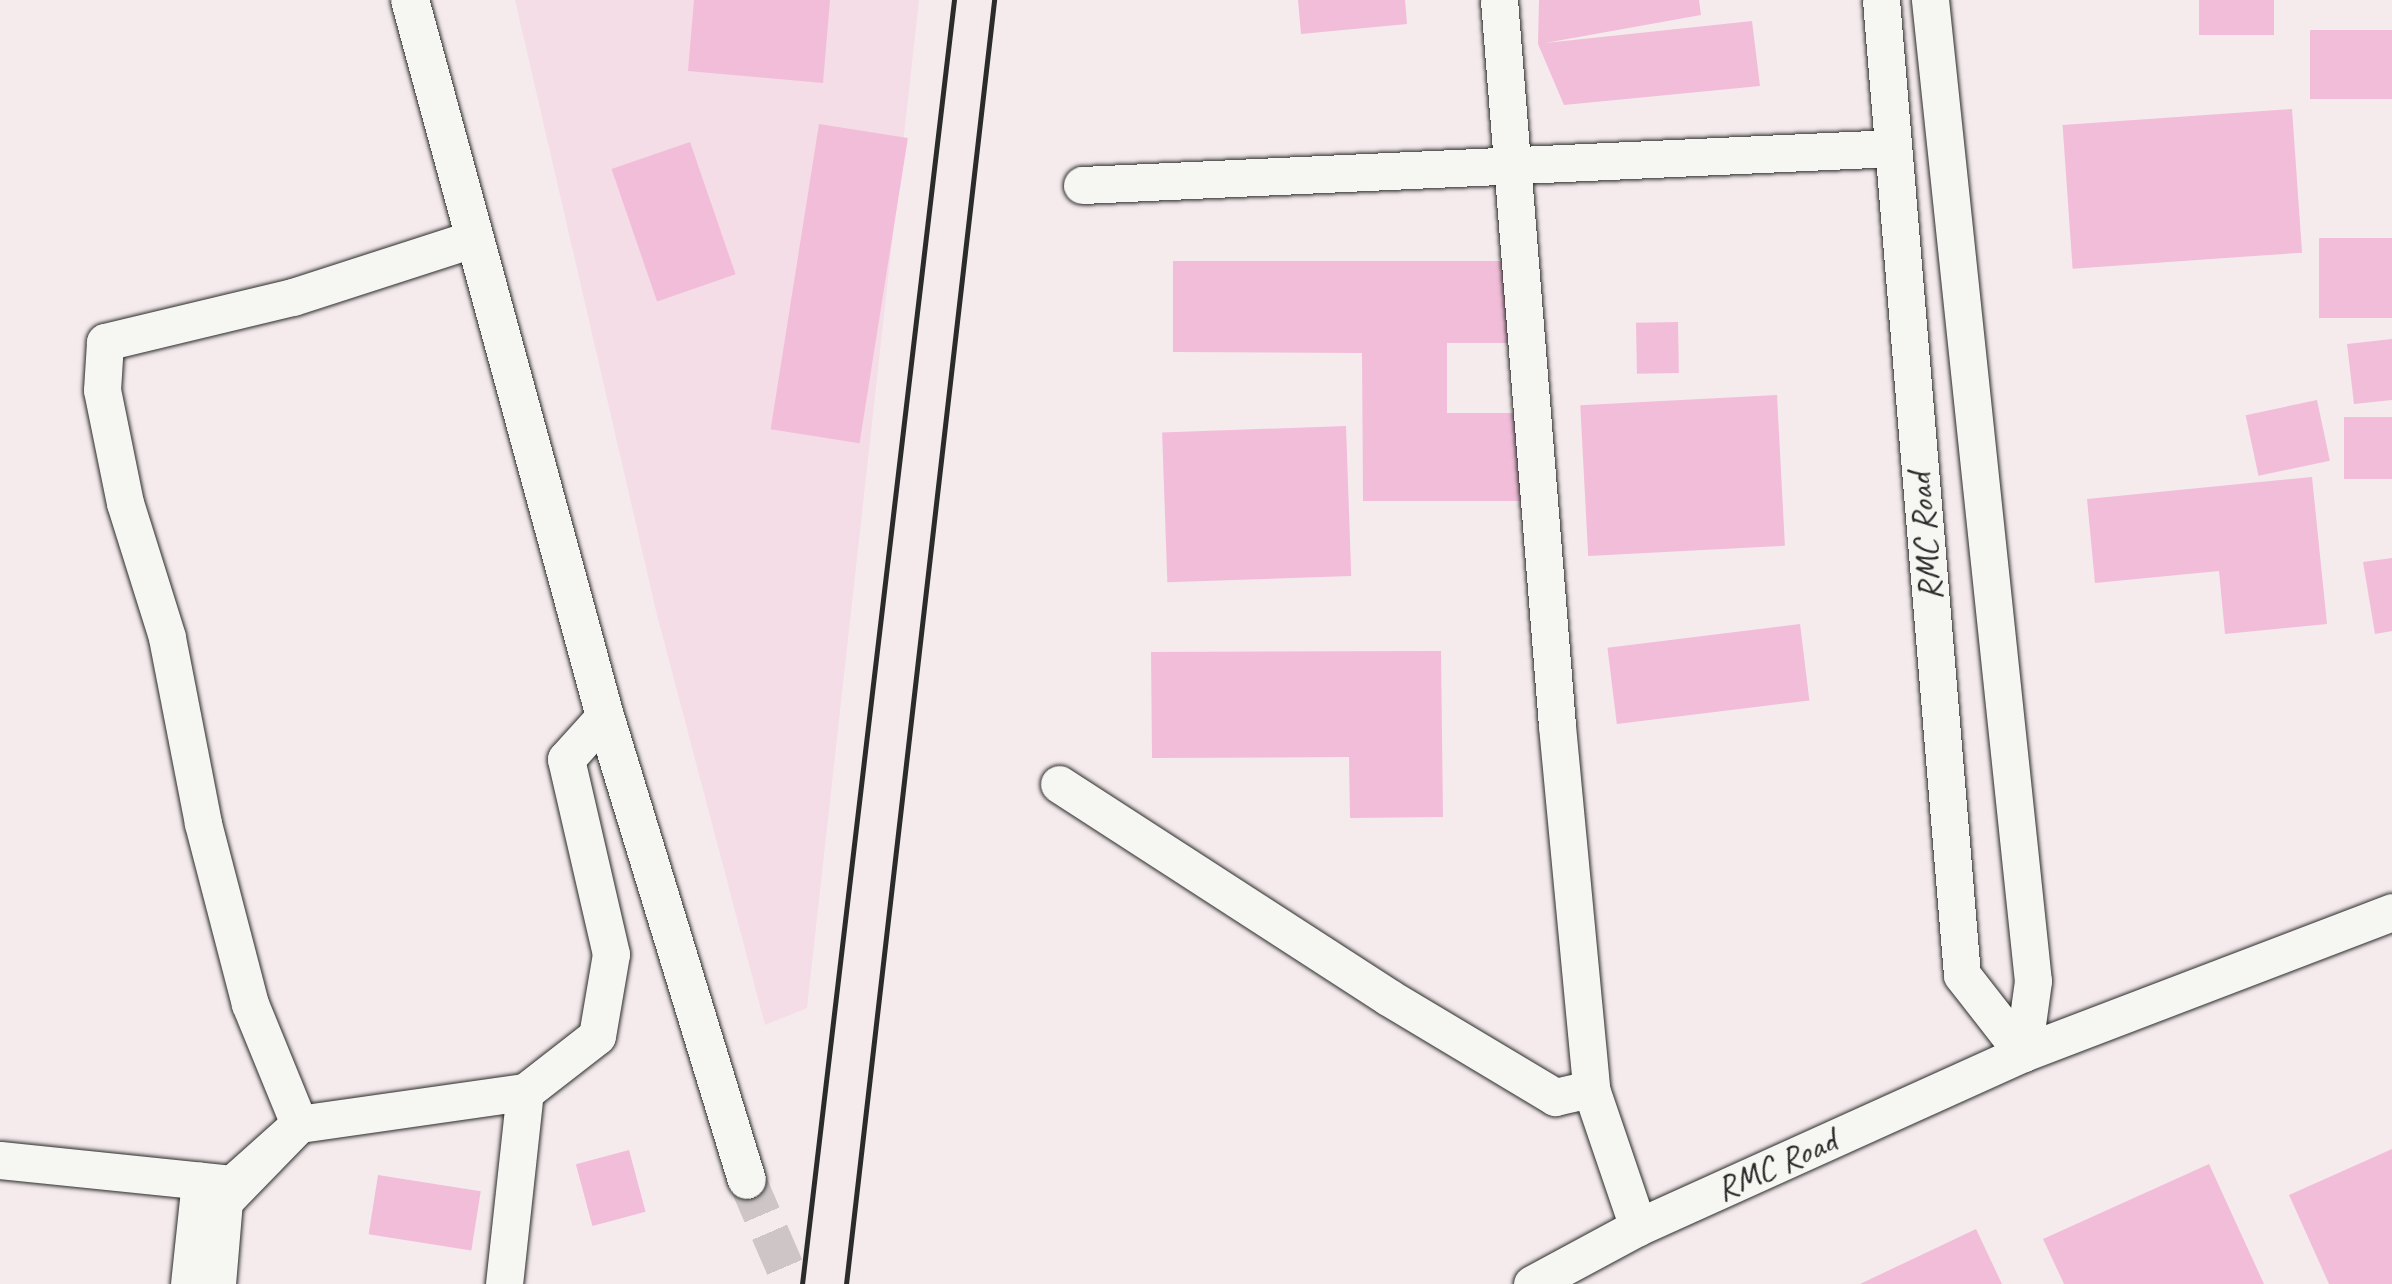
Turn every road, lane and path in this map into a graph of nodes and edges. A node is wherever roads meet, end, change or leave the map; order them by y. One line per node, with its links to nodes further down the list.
1 (410, 0): 8 (main road)
2 (1499, 0): 6 (street)
3 (1881, 0): 5 (street, RMC Road)
4 (1930, 0): 12 (street, RMC Road)
5 (1893, 148): 6 (street); 12 (street, RMC Road)
6 (1513, 164): 7 (street); 13 (street)
7 (1082, 185)
8 (473, 239): 9 (main road); 15 (street)
9 (605, 716): 14 (street); 17 (main road)
10 (1059, 784): 13 (street)
11 (2392, 912): 12 (street)
12 (2023, 1053): 19 (street, RMC Road)
13 (1591, 1089): 19 (street)
14 (525, 1092): 15 (street); 22 (street)
15 (299, 1125): 18 (street); 21 (street)
16 (0, 1160): 18 (street)
17 (747, 1180)
18 (200, 1181): 20 (street)
19 (1638, 1227): 23 (street, RMC Road)
20 (189, 1284)
21 (217, 1284)
22 (504, 1284)
23 (1532, 1284)

